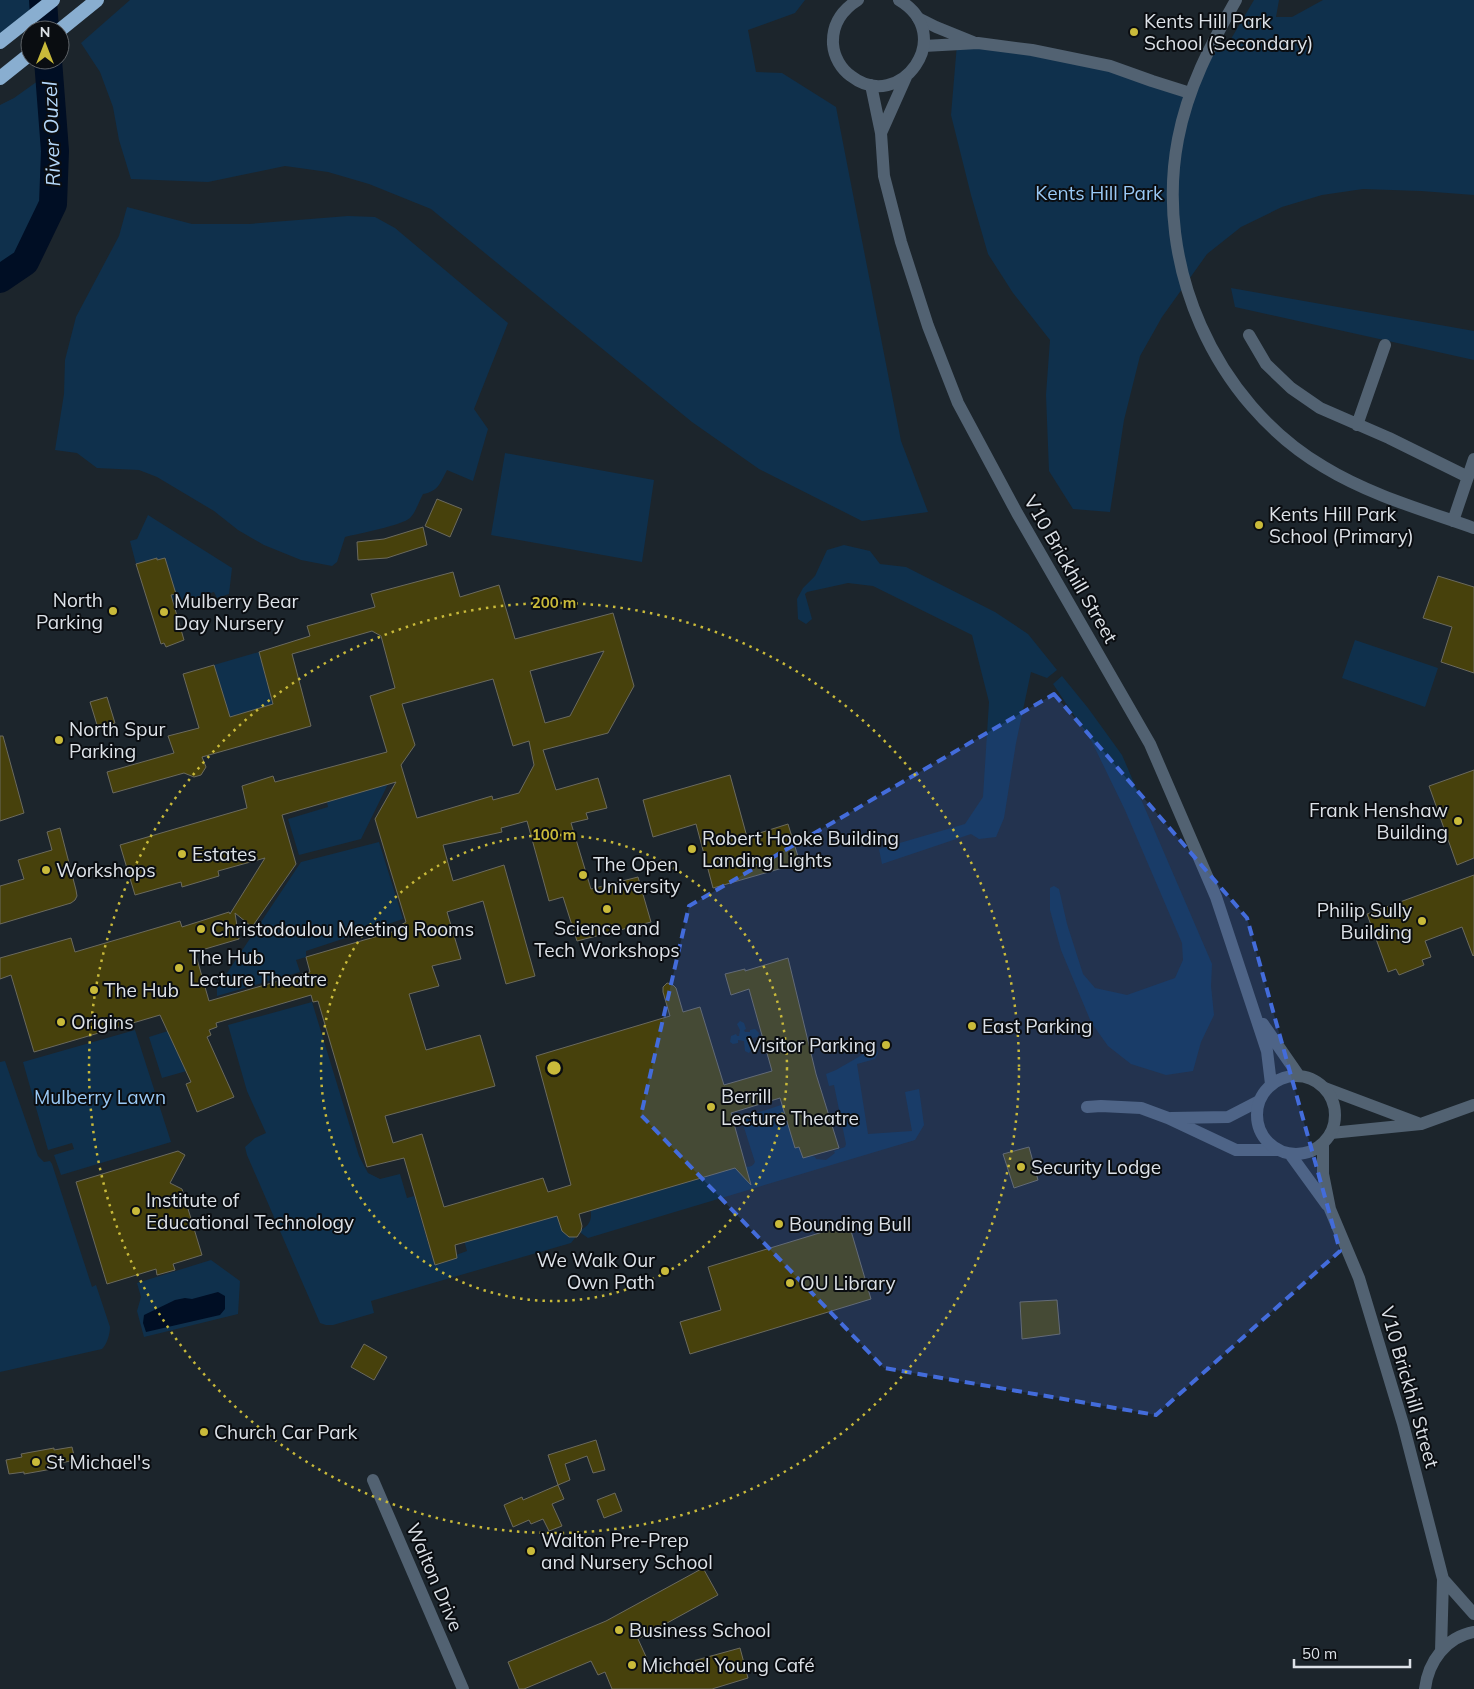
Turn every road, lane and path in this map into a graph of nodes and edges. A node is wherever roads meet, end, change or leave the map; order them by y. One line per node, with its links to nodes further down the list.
1 (53, 0): 8 (highway)
2 (97, 0): 7 (highway)
3 (899, 0): 6 (street)
4 (1236, 0): 15 (street)
5 (853, 2): 14 (street)
6 (918, 18): 9 (street); 10 (street)
7 (70, 22)
8 (0, 42)
9 (978, 44): 10 (street); 15 (street)
10 (924, 46): 12 (street, V10 Brickhill Street)
11 (20, 62): 13 (highway)
12 (906, 77): 14 (street); 16 (street, V10 Brickhill Street)
13 (0, 78)
14 (871, 85): 16 (street, V10 Brickhill Street)
15 (1190, 93): 22 (street)
16 (881, 133): 24 (street, V10 Brickhill Street)
17 (1249, 335): 19 (street)
18 (1385, 345): 19 (street)
19 (1357, 425): 21 (street)
20 (1474, 459): 21 (street)
21 (1468, 477): 22 (street)
22 (1453, 521): 23 (street)
23 (1474, 528)
24 (1256, 1014): 25 (street, V10 Brickhill Street); 26 (street, V10 Brickhill Street)
25 (1299, 1076): 26 (street); 27 (street)
26 (1272, 1084): 28 (street)
27 (1325, 1088): 32 (street); 33 (street)
28 (1259, 1101): 31 (street); 34 (street)
29 (1474, 1105): 32 (street)
30 (1087, 1107): 31 (street)
31 (1168, 1118): 34 (street)
32 (1421, 1124): 33 (street)
33 (1327, 1138): 34 (street); 35 (street, V10 Brickhill Street)
34 (1284, 1152): 35 (street, V10 Brickhill Street)
35 (1330, 1209): 37 (street, V10 Brickhill Street)
36 (373, 1480): 42 (street, Walton Drive)
37 (1443, 1579): 38 (street, V10 Brickhill Street); 40 (street, V10 Brickhill Street)
38 (1474, 1614)
39 (1474, 1632): 40 (street)
40 (1441, 1651): 41 (street)
41 (1426, 1684): 43 (street)
42 (463, 1689)
43 (1417, 1689)

